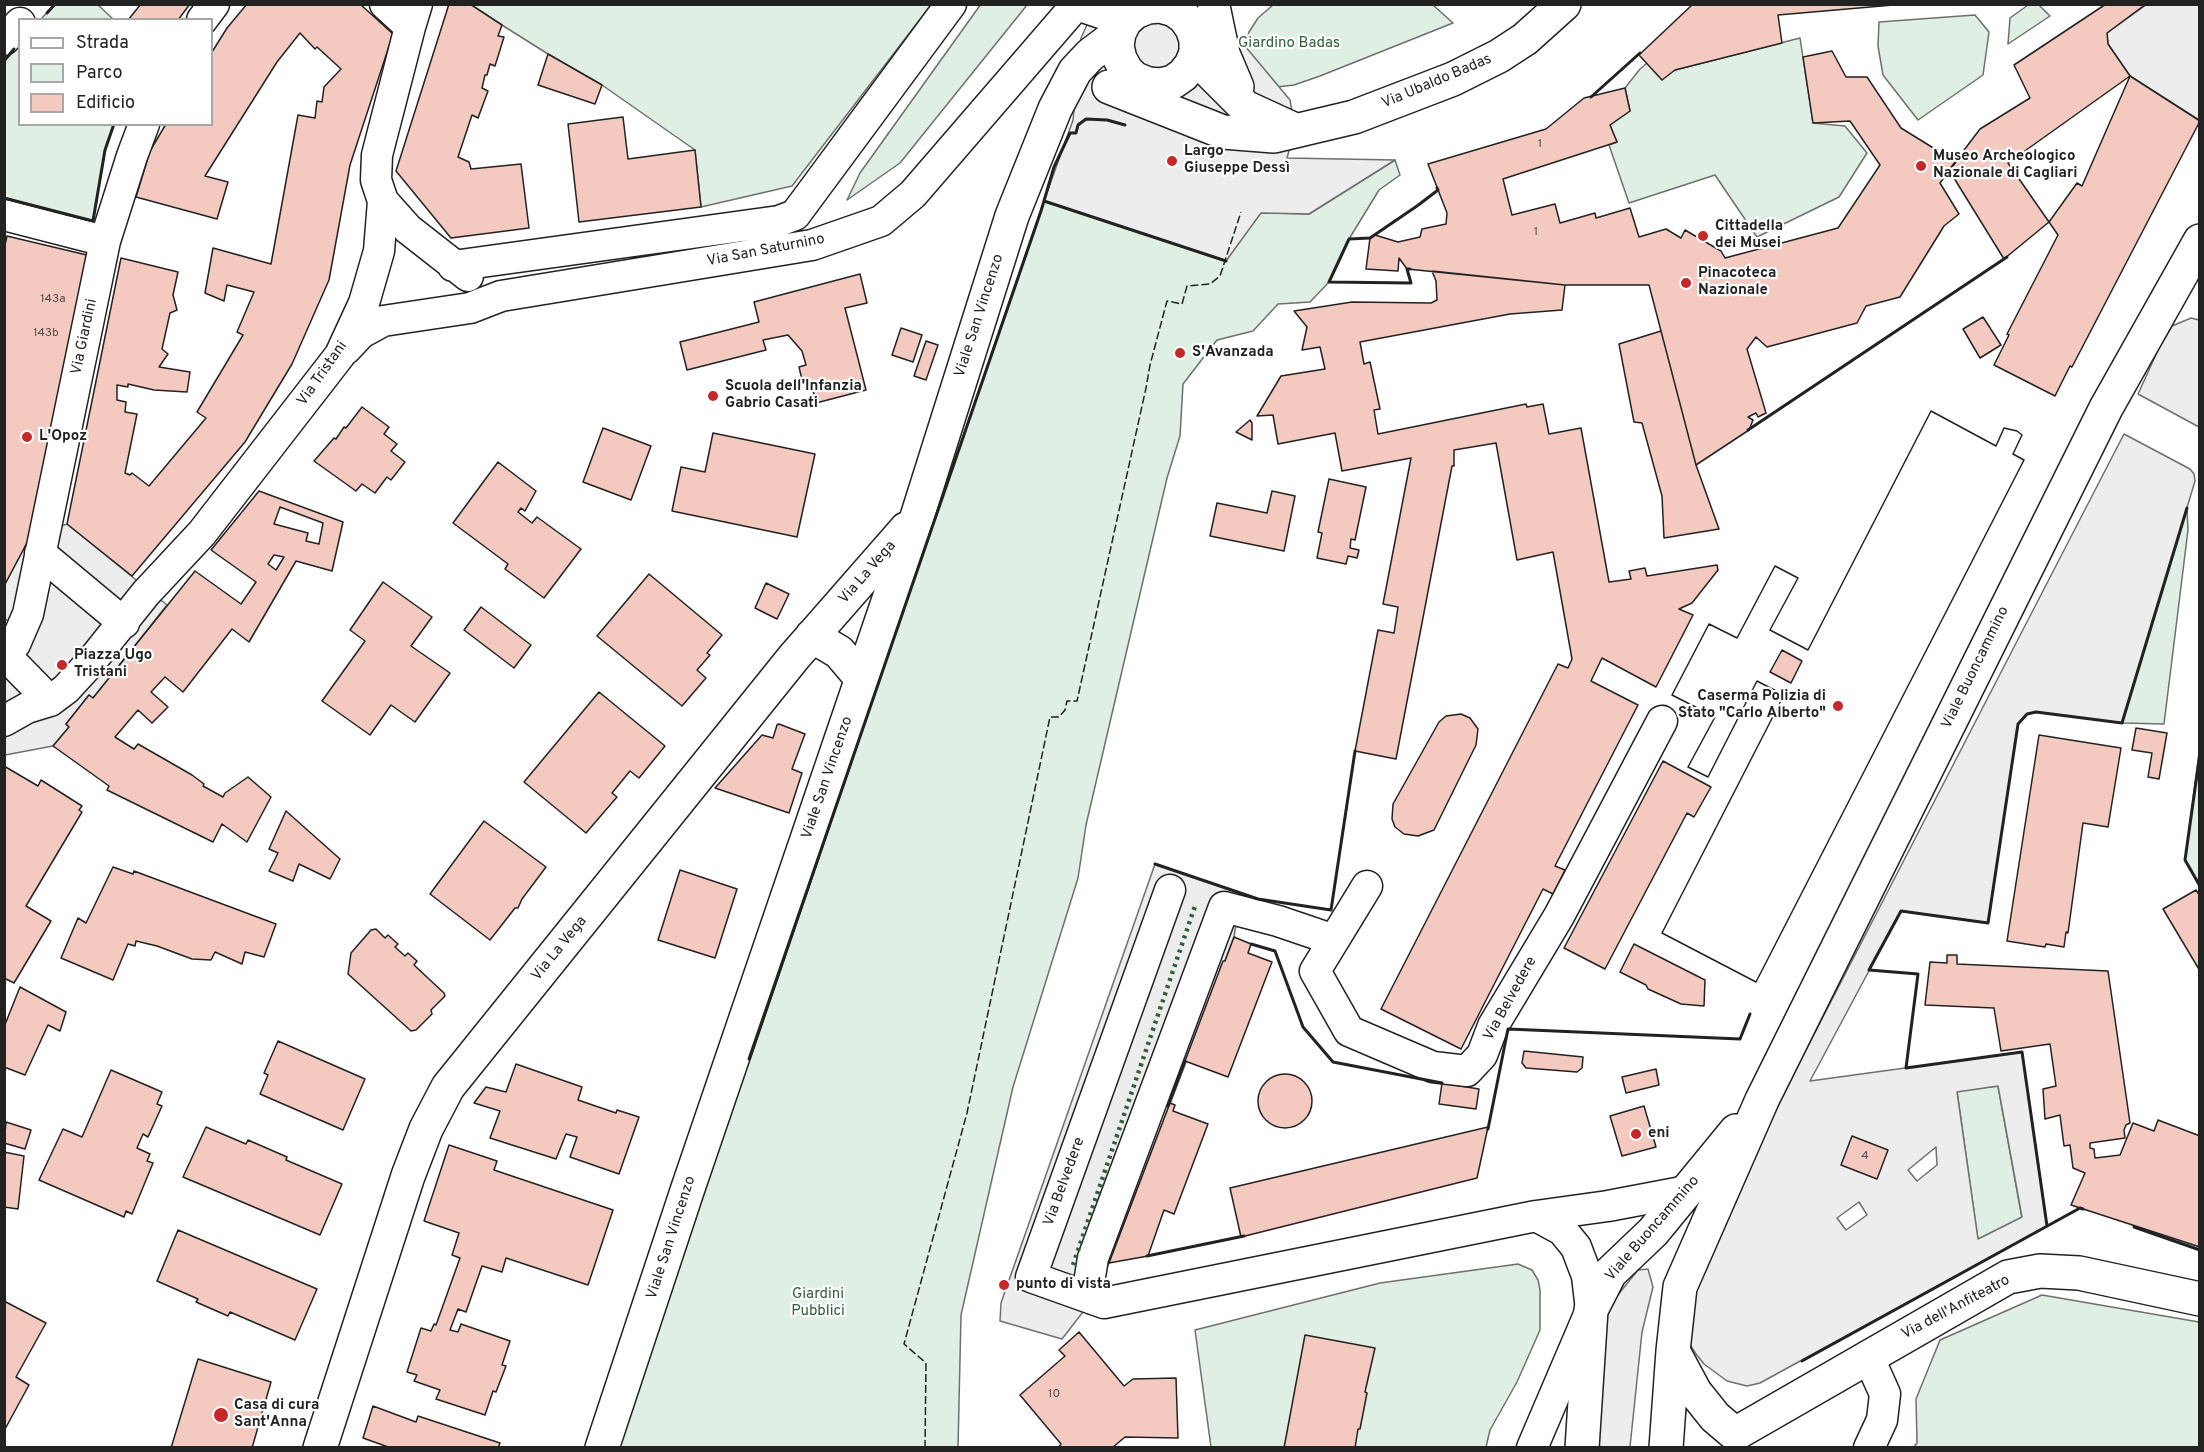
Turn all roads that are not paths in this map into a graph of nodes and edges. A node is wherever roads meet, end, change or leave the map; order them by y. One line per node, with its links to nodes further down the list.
1 (36, 4): 9 (street)
2 (214, 4): 10 (street)
3 (385, 4): 8 (street)
4 (951, 4): 24 (street, Via San Saturnino)
5 (1564, 4): 19 (street, Via Ubaldo Badas)
6 (1077, 5): 12 (street, Via San Saturnino); 26 (street, Via San Saturnino)
7 (1198, 7): 12 (street); 14 (street); 16 (street)
8 (413, 16): 20 (street, Via Tristani)
9 (25, 18)
10 (204, 18)
11 (18, 25): 13 (street)
12 (1122, 27): 15 (street); 17 (street, Viale San Vincenzo)
13 (4, 40)
14 (1196, 48): 15 (street); 16 (street)
15 (1123, 83): 17 (street); 19 (street, Via Ubaldo Badas)
16 (1245, 106): 19 (street)
17 (1055, 109): 28 (street, Viale San Vincenzo)
18 (143, 126): 22 (street, Via Giardini)
19 (1295, 130)
20 (383, 201): 24 (street); 27 (street, Via Tristani)
21 (4, 215): 22 (street)
22 (105, 241): 29 (street, Via Giardini)
23 (2199, 241): 25 (street, Viale Buoncammino)
24 (453, 266): 26 (street)
25 (2192, 276): 40 (street, Viale Buoncammino)
26 (501, 296): 27 (street, Via San Saturnino)
27 (340, 355): 30 (street, Via Tristani)
28 (917, 517): 31 (street, Via La Vega); 33 (street, Viale San Vincenzo)
29 (40, 553): 30 (street); 32 (street)
30 (124, 623): 34 (street)
31 (812, 636): 33 (street); 51 (street, Via La Vega)
32 (5, 657): 34 (street)
33 (862, 679): 52 (street, Viale San Vincenzo)
34 (50, 700): 35 (street)
35 (4, 721)
36 (1662, 721): 39 (street, Via Belvedere)
37 (1366, 886): 39 (street, Via Belvedere)
38 (1170, 890): 46 (street, Via Belvedere)
39 (1334, 940): 46 (street)
40 (1762, 1100): 41 (street, Viale Buoncammino); 45 (street, Viale Buoncammino)
41 (1687, 1191): 42 (street, Via Belvedere); 44 (street, Viale Buoncammino)
42 (1608, 1206): 43 (street, Via Belvedere); 44 (street)
43 (1536, 1216): 46 (street, Via Belvedere); 48 (street)
44 (1653, 1232): 45 (street); 48 (street, Viale Buoncammino)
45 (1680, 1287): 49 (street, Viale Buoncammino)
46 (1093, 1299)
47 (2199, 1299): 50 (street, Via dell'Anfiteatro)
48 (1591, 1310): 53 (street); 54 (street, Viale Buoncammino)
49 (1673, 1351): 50 (street, Via dell'Anfiteatro); 55 (street, Viale Buoncammino)
50 (1868, 1356): 56 (street)
51 (320, 1448)
52 (602, 1448)
53 (1532, 1448)
54 (1582, 1448)
55 (1666, 1448)
56 (1869, 1448)

